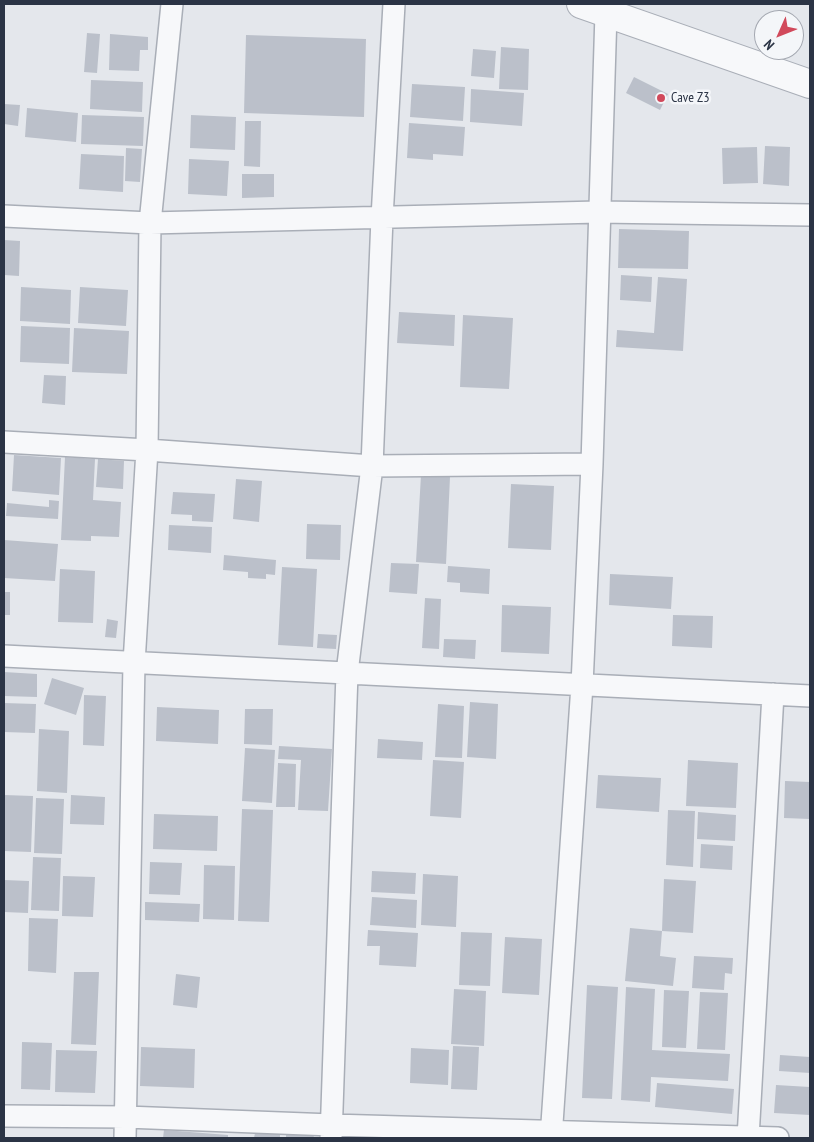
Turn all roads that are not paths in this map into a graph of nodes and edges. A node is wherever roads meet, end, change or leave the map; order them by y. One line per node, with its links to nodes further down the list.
1 (172, 4): 10 (street)
2 (394, 4): 9 (street)
3 (581, 4): 4 (street)
4 (608, 8): 5 (street); 6 (street)
5 (810, 84)
6 (598, 212): 7 (street); 9 (street); 13 (street)
7 (810, 215)
8 (4, 216): 10 (street)
9 (382, 218): 10 (street); 14 (street)
10 (150, 223): 12 (street)
11 (4, 442): 12 (street)
12 (147, 450): 14 (street); 16 (street)
13 (592, 464): 14 (street); 18 (street)
14 (372, 466): 17 (street)
15 (4, 656): 16 (street)
16 (134, 663): 17 (street); 22 (street)
17 (347, 673): 18 (street); 23 (street)
18 (582, 685): 19 (street); 24 (street)
19 (773, 694): 20 (street); 26 (street)
20 (810, 696)
21 (4, 1116): 22 (street)
22 (126, 1117): 23 (street); 25 (street)
23 (331, 1132): 24 (street)
24 (551, 1135): 26 (street)
25 (124, 1138)
26 (748, 1138): 27 (street)
27 (778, 1138)

